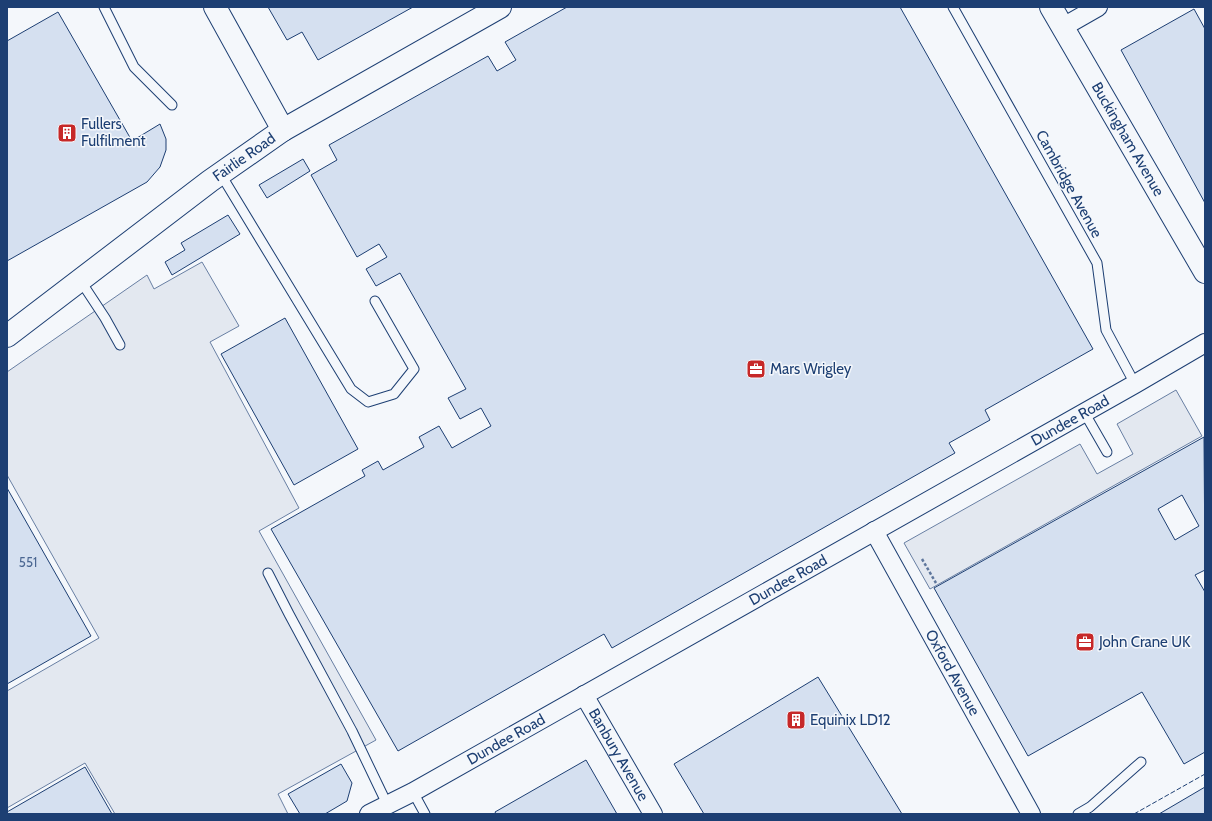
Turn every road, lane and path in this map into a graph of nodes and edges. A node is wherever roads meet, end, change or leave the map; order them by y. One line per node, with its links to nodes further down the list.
1 (104, 7): 8 (lane)
2 (215, 7): 9 (street)
3 (500, 7): 9 (street, Fairlie Road)
4 (953, 7): 17 (lane, Cambridge Avenue)
5 (1051, 7): 7 (street, Buckingham Avenue)
6 (1098, 7): 7 (street)
7 (1063, 27): 11 (street, Buckingham Avenue)
8 (172, 105)
9 (283, 130): 10 (street, Fairlie Road)
10 (220, 173): 12 (street, Fairlie Road); 13 (lane)
11 (1205, 272)
12 (80, 280): 14 (street, Fairlie Road); 16 (lane)
13 (375, 301)
14 (7, 336)
15 (1205, 343): 17 (street, Dundee Road)
16 (120, 345)
17 (1135, 384): 18 (street, Dundee Road)
18 (1084, 412): 19 (lane); 20 (street, Dundee Road)
19 (1107, 452)
20 (874, 531): 24 (street, Dundee Road); 31 (street, Oxford Avenue)
21 (922, 559): 23 (path)
22 (268, 573): 27 (lane)
23 (936, 583)
24 (584, 694): 26 (street, Dundee Road); 30 (street, Banbury Avenue)
25 (1141, 762): 32 (lane)
26 (412, 792): 27 (street, Dundee Road); 29 (lane)
27 (388, 804): 28 (street, Dundee Road)
28 (369, 814)
29 (425, 814)
30 (653, 814)
31 (1031, 814)
32 (1078, 814)

